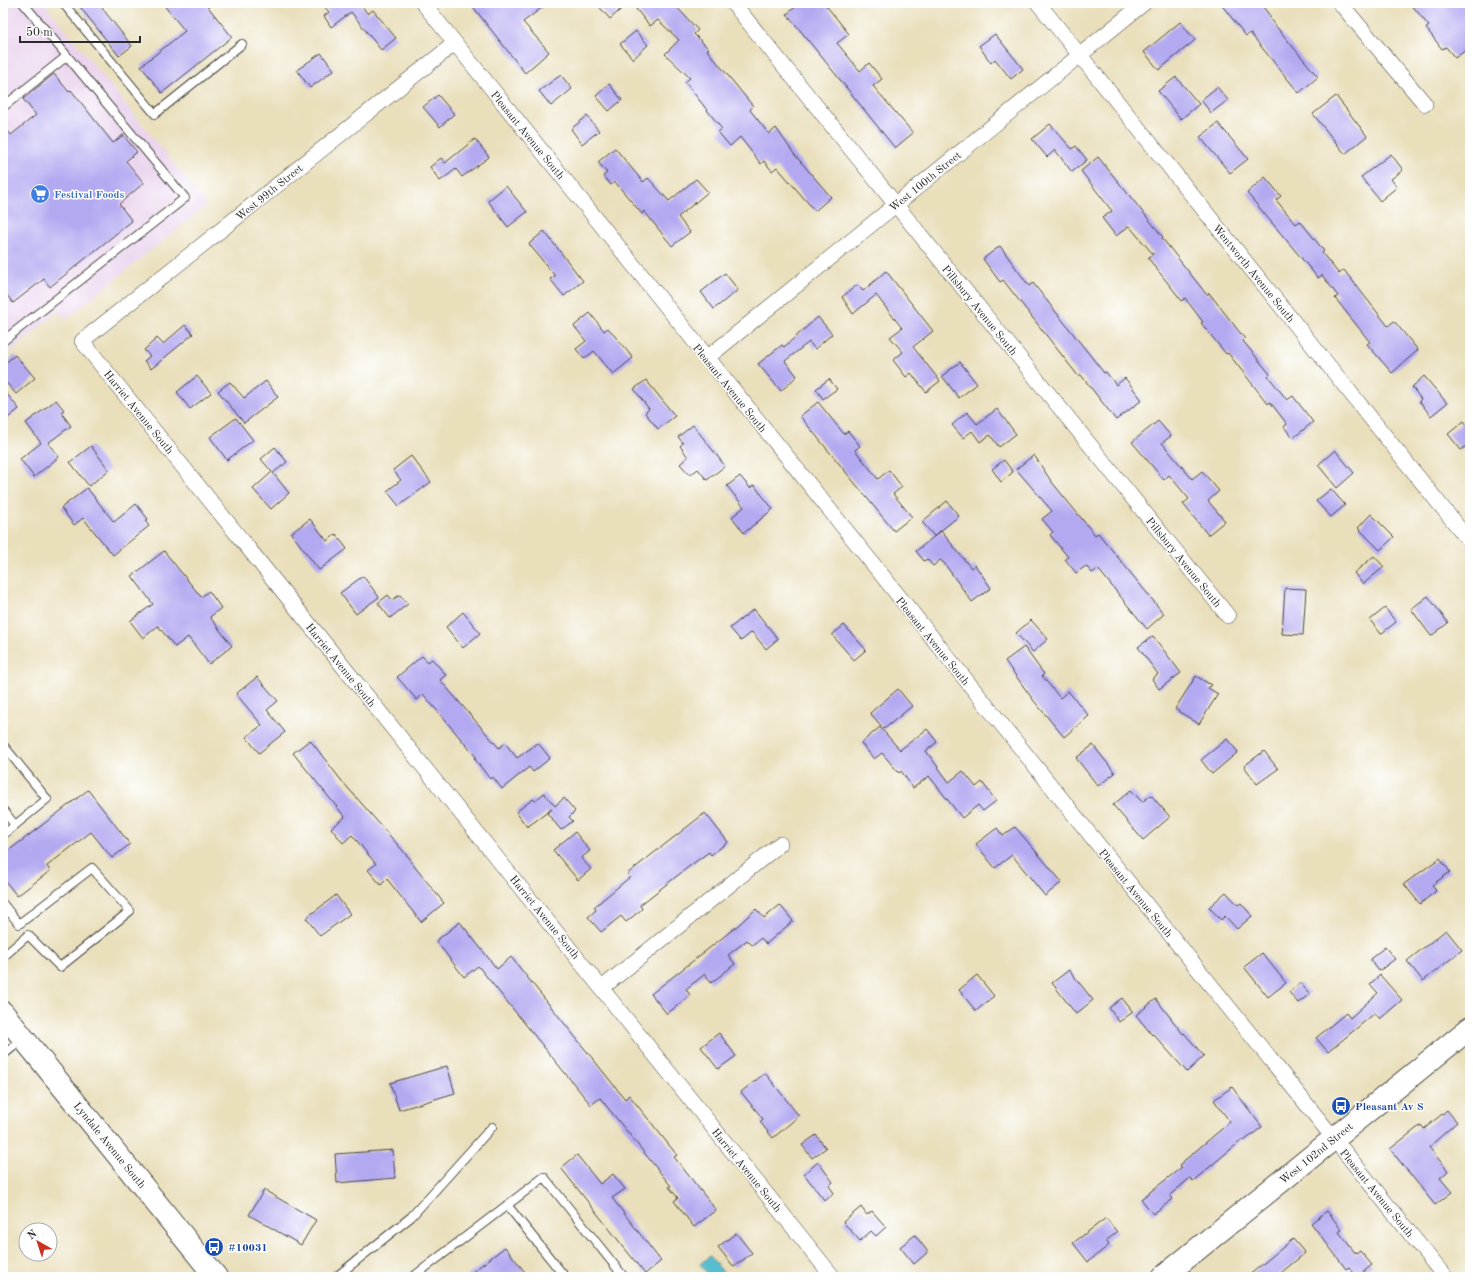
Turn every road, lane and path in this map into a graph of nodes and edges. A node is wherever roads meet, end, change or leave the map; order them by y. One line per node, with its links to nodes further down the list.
1 (23, 3): 11 (lane)
2 (63, 3): 9 (lane)
3 (423, 3): 8 (street, Pleasant Avenue South)
4 (734, 3): 14 (street, Pillsbury Avenue South)
5 (1038, 3): 10 (street, Wentworth Avenue South)
6 (1144, 3): 10 (street, West 100th Street)
7 (1340, 3): 12 (street)
8 (455, 43): 16 (street, West 99th Street); 17 (street, Pleasant Avenue South)
9 (242, 44)
10 (1080, 55): 14 (street, West 100th Street); 18 (street, Wentworth Avenue South)
11 (67, 56): 13 (lane); 15 (lane)
12 (1425, 104)
13 (3, 107)
14 (895, 206): 17 (street, West 100th Street); 19 (street, Pillsbury Avenue South)
15 (3, 340)
16 (82, 341): 29 (street, Harriet Avenue South)
17 (707, 358): 35 (street, Pleasant Avenue South)
18 (1470, 542)
19 (1228, 616)
20 (3, 745): 22 (lane)
21 (3, 810): 22 (lane)
22 (15, 825): 23 (lane)
23 (3, 835)
24 (780, 844): 29 (street)
25 (3, 904): 26 (lane)
26 (19, 924): 27 (lane); 27 (lane)
27 (28, 935): 28 (lane)
28 (3, 957)
29 (602, 988): 42 (street, Harriet Avenue South)
30 (3, 1013): 32 (street, Lyndale Avenue South)
31 (1470, 1028): 35 (street, West 102nd Street)
32 (24, 1039): 33 (lane); 37 (street, Lyndale Avenue South)
33 (3, 1055)
34 (492, 1127): 38 (lane)
35 (1333, 1139): 43 (street, West 102nd Street); 44 (street, Pleasant Avenue South)
36 (507, 1205): 39 (lane); 40 (lane); 41 (lane)
37 (216, 1277)
38 (336, 1277)
39 (412, 1277)
40 (565, 1277)
41 (624, 1277)
42 (833, 1277)
43 (1163, 1277)
44 (1446, 1277)

